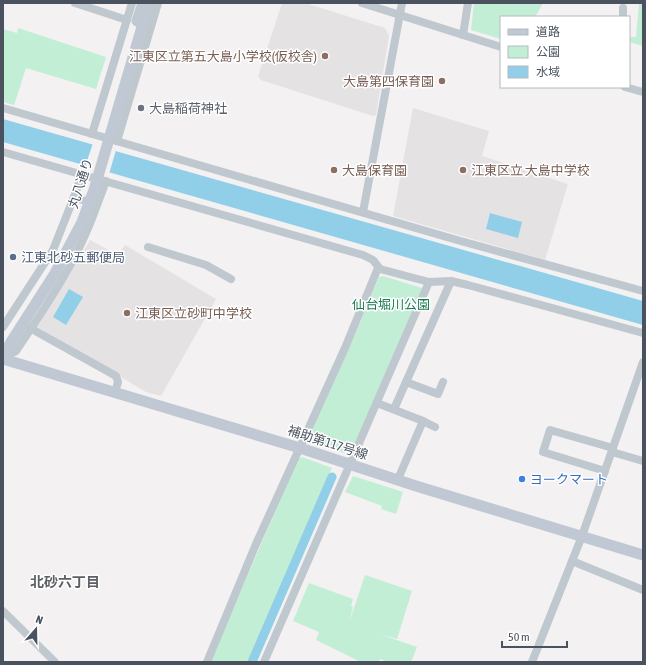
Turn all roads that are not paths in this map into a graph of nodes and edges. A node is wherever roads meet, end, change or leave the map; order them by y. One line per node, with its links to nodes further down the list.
1 (132, 3): 10 (street)
2 (143, 3): 33 (main road, 丸八通り)
3 (149, 3): 33 (main road, 丸八通り, bridge)
4 (158, 3): 17 (street)
5 (362, 3): 9 (street)
6 (402, 3): 9 (street)
7 (468, 3): 11 (street)
8 (80, 4): 10 (street)
9 (400, 15): 11 (street); 23 (street)
10 (127, 20): 16 (street)
11 (463, 35): 12 (street)
12 (500, 47)
13 (629, 88): 14 (street)
14 (643, 92)
15 (3, 108): 16 (street)
16 (92, 134): 17 (street)
17 (117, 141): 23 (street)
18 (3, 152): 19 (street)
19 (82, 174): 20 (street); 21 (street)
20 (106, 181): 22 (street); 25 (street)
21 (74, 197): 22 (street); 30 (street)
22 (97, 205): 31 (street)
23 (363, 212): 29 (street)
24 (148, 247): 26 (street)
25 (378, 268): 28 (street); 43 (street)
26 (231, 279)
27 (450, 281): 28 (street); 32 (street); 36 (street)
28 (429, 282): 39 (street)
29 (643, 291)
30 (3, 327)
31 (30, 328): 34 (street); 38 (street)
32 (643, 333)
33 (6, 341): 34 (main road, 丸八通り)
34 (3, 358): 38 (main road, 補助第117号線)
35 (643, 362): 44 (street)
36 (406, 382): 37 (street); 40 (street)
37 (443, 382)
38 (115, 392): 43 (main road, 補助第117号線)
39 (377, 403): 40 (street); 46 (street)
40 (394, 409): 41 (street)
41 (422, 421): 42 (street); 48 (street)
42 (435, 427)
43 (300, 448): 46 (main road, 補助第117号線); 55 (street)
44 (613, 450): 45 (street); 47 (street); 47 (street)
45 (643, 461)
46 (351, 464): 48 (main road, 補助第117号線); 56 (street)
47 (605, 471): 49 (street)
48 (398, 479): 49 (main road, 補助第117号線)
49 (582, 536): 50 (main road, 補助第117号線); 51 (street)
50 (643, 555)
51 (572, 561): 52 (street); 57 (street)
52 (643, 590)
53 (3, 611): 54 (street)
54 (55, 662)
55 (207, 662)
56 (264, 662)
57 (532, 662)

